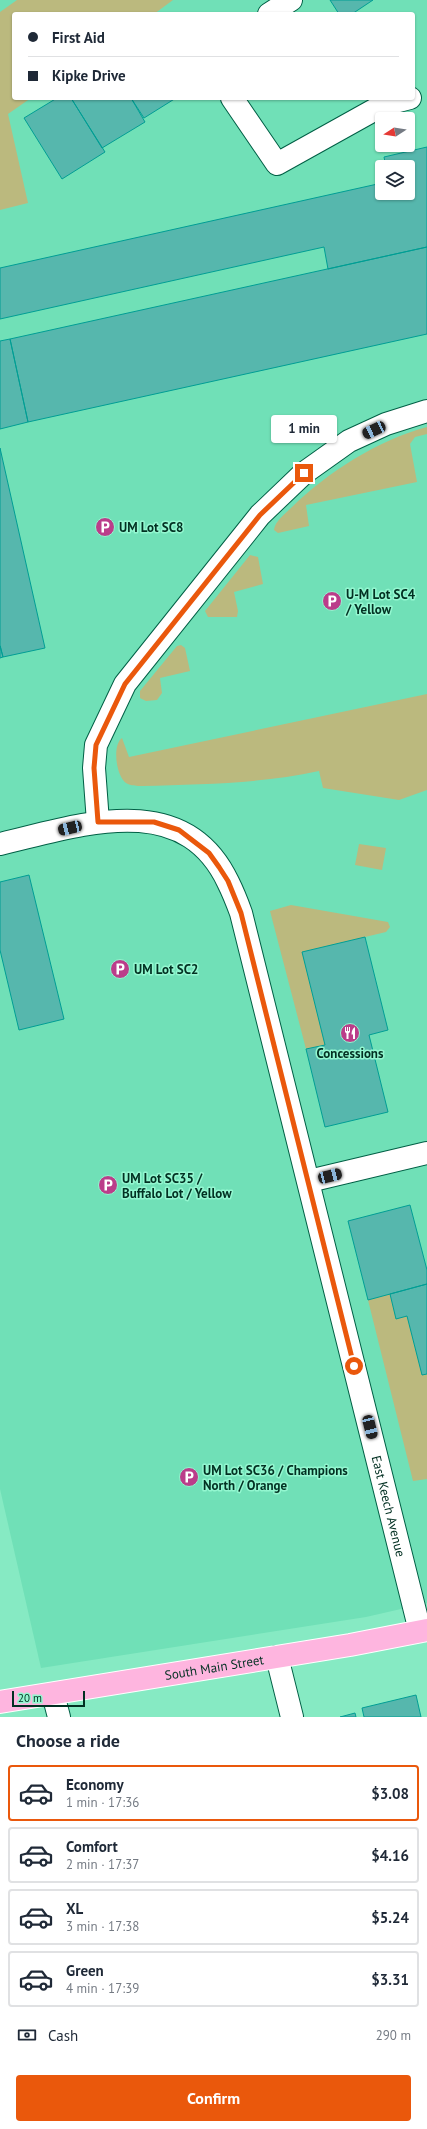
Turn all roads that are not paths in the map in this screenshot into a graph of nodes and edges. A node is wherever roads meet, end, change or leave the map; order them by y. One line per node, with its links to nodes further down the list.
1 (291, 0): 2 (street)
2 (272, 12)
3 (427, 94): 4 (street)
4 (415, 97)
5 (233, 100): 6 (street)
6 (403, 100)
7 (427, 411): 8 (street)
8 (98, 822): 9 (street, East Keech Avenue); 11 (street, East Keech Avenue)
9 (0, 844)
10 (427, 1152): 11 (street)
11 (309, 1181): 12 (street, East Keech Avenue)
12 (423, 1630): 13 (main road, South Main Street)
13 (277, 1657): 14 (main road, South Main Street); 17 (street)
14 (53, 1694): 15 (main road, South Main Street); 16 (street)
15 (0, 1702)
16 (59, 1717)
17 (292, 1717)

